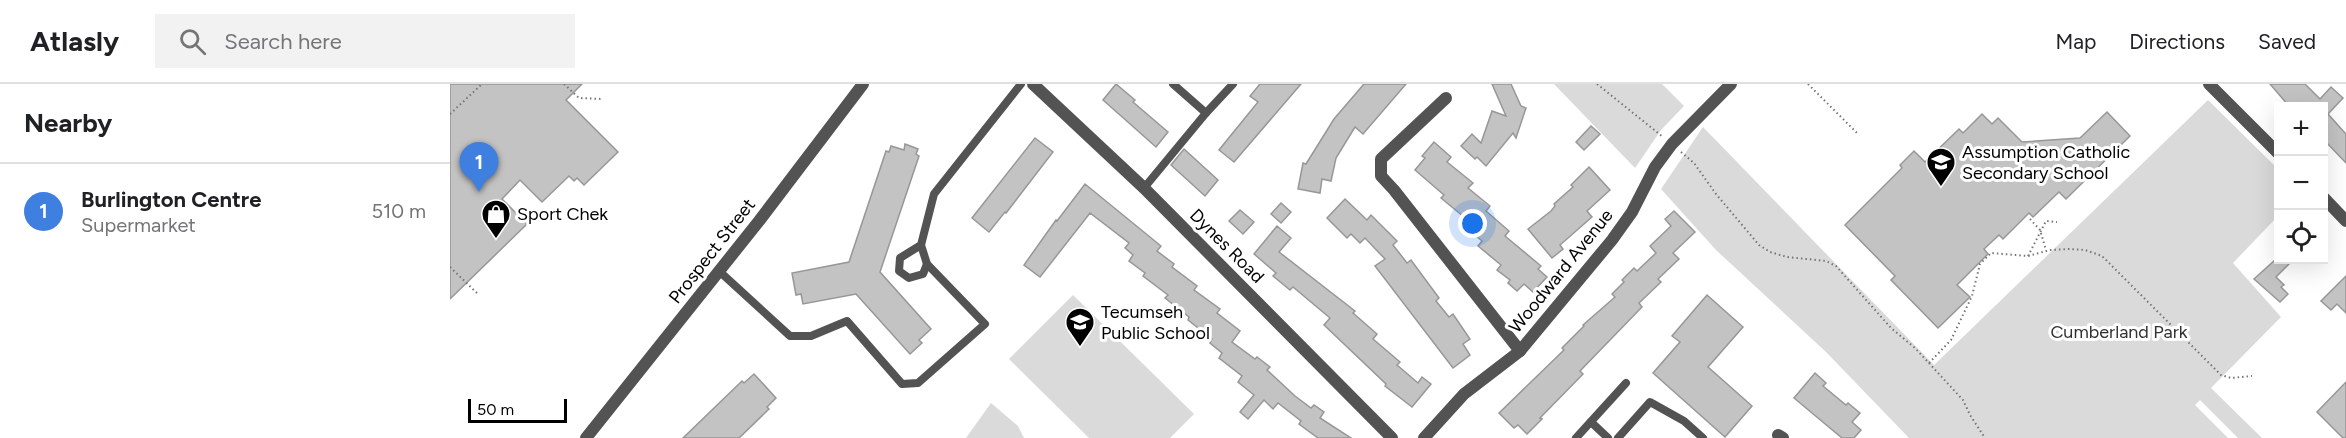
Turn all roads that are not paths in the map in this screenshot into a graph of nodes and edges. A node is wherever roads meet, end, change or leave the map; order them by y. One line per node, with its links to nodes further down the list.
1 (863, 84): 16 (street, Prospect Street)
2 (1020, 84): 14 (lane)
3 (1033, 84): 11 (street, Dynes Road)
4 (1173, 84): 9 (lane)
5 (1233, 84): 9 (lane)
6 (1731, 84): 17 (street, Woodward Avenue)
7 (2209, 84): 10 (street)
8 (1446, 98): 17 (street)
9 (1206, 113): 11 (lane)
10 (2274, 149)
11 (1144, 188): 21 (street, Dynes Road)
12 (2328, 202): 13 (street)
13 (2346, 221)
14 (921, 245): 15 (lane); 15 (lane)
15 (927, 264): 16 (lane)
16 (719, 271): 20 (street, Prospect Street)
17 (1520, 351): 22 (street, Woodward Avenue)
18 (1626, 383): 19 (lane)
19 (1591, 422): 23 (lane); 24 (lane)
20 (586, 438)
21 (1392, 438)
22 (1424, 438)
23 (1576, 438)
24 (1608, 438)
25 (1618, 438): 26 (lane)
26 (1703, 438)

